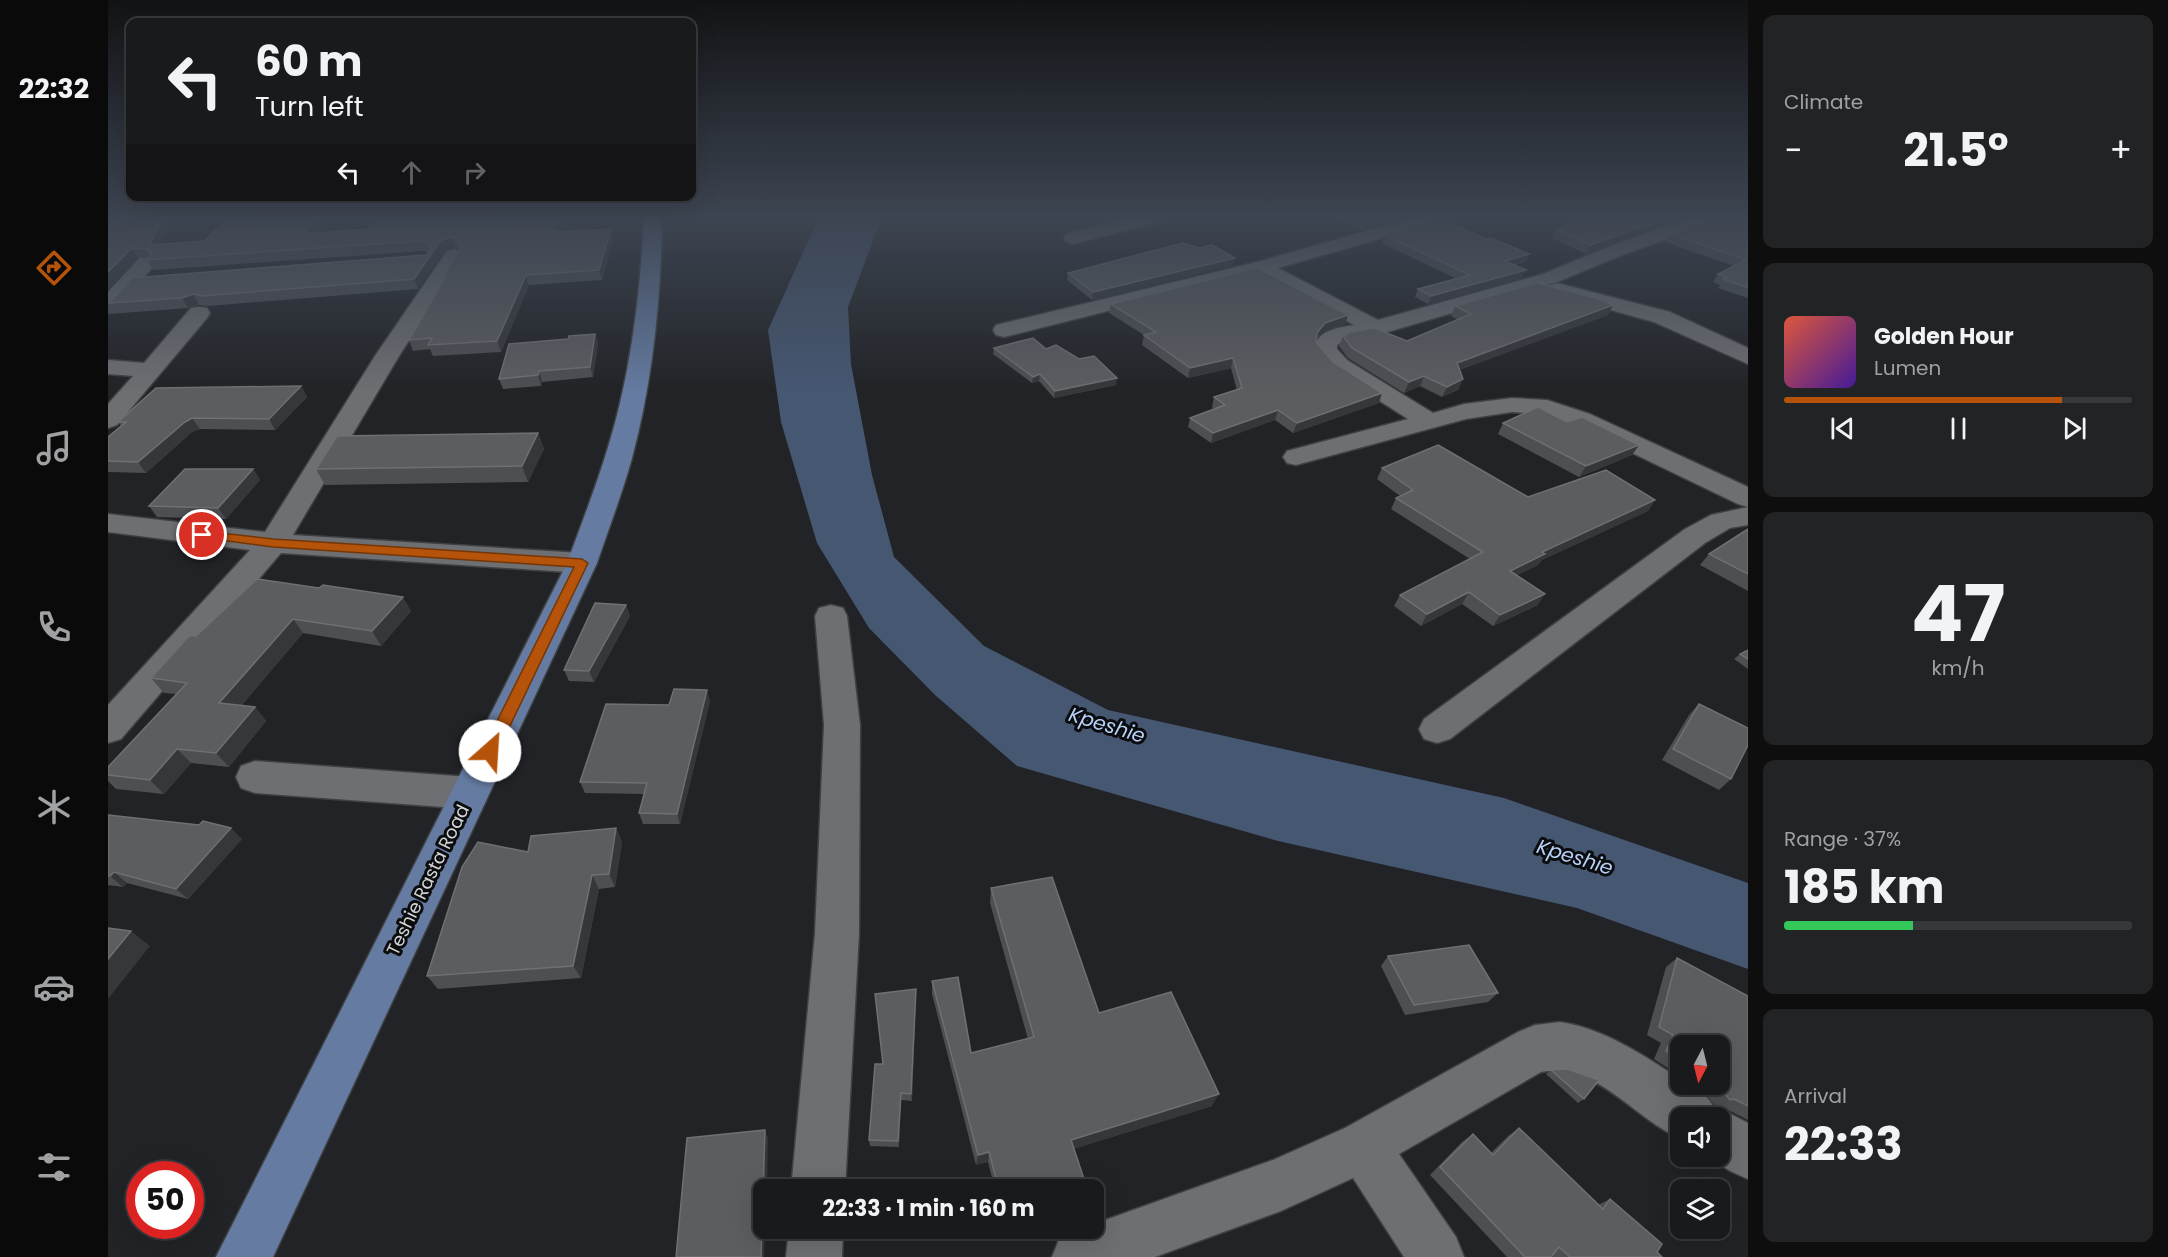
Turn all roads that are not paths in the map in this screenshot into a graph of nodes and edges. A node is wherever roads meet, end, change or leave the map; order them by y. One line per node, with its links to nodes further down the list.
1 (134, 276): 8 (street)
2 (440, 276): 23 (street)
3 (651, 276): 24 (main road, Teshie Rasta Road)
4 (1224, 276): 13 (street)
5 (1278, 276): 12 (street)
6 (1556, 276): 9 (street)
7 (154, 279): 8 (street)
8 (130, 280): 10 (street)
9 (1529, 282): 12 (street); 14 (street)
10 (108, 305)
11 (199, 313): 16 (street)
12 (1376, 328): 18 (street)
13 (1004, 330)
14 (1748, 357)
15 (108, 367): 16 (street)
16 (150, 370): 17 (street)
17 (108, 420)
18 (1429, 421): 19 (street); 20 (street)
19 (1296, 457)
20 (1748, 498)
21 (1748, 516): 27 (street)
22 (108, 523): 23 (street)
23 (273, 543): 24 (street); 26 (street)
24 (582, 563): 29 (main road, Teshie Rasta Road)
25 (831, 616): 34 (street)
26 (108, 729)
27 (1437, 729)
28 (255, 777): 29 (street)
29 (470, 793): 36 (main road, Teshie Rasta Road)
30 (1676, 1107): 32 (street)
31 (1730, 1141): 33 (street)
32 (1363, 1146): 38 (street); 39 (street)
33 (1748, 1153)
34 (819, 1179)
35 (815, 1239): 37 (street)
36 (244, 1257)
37 (814, 1257)
38 (1080, 1257)
39 (1436, 1257)

